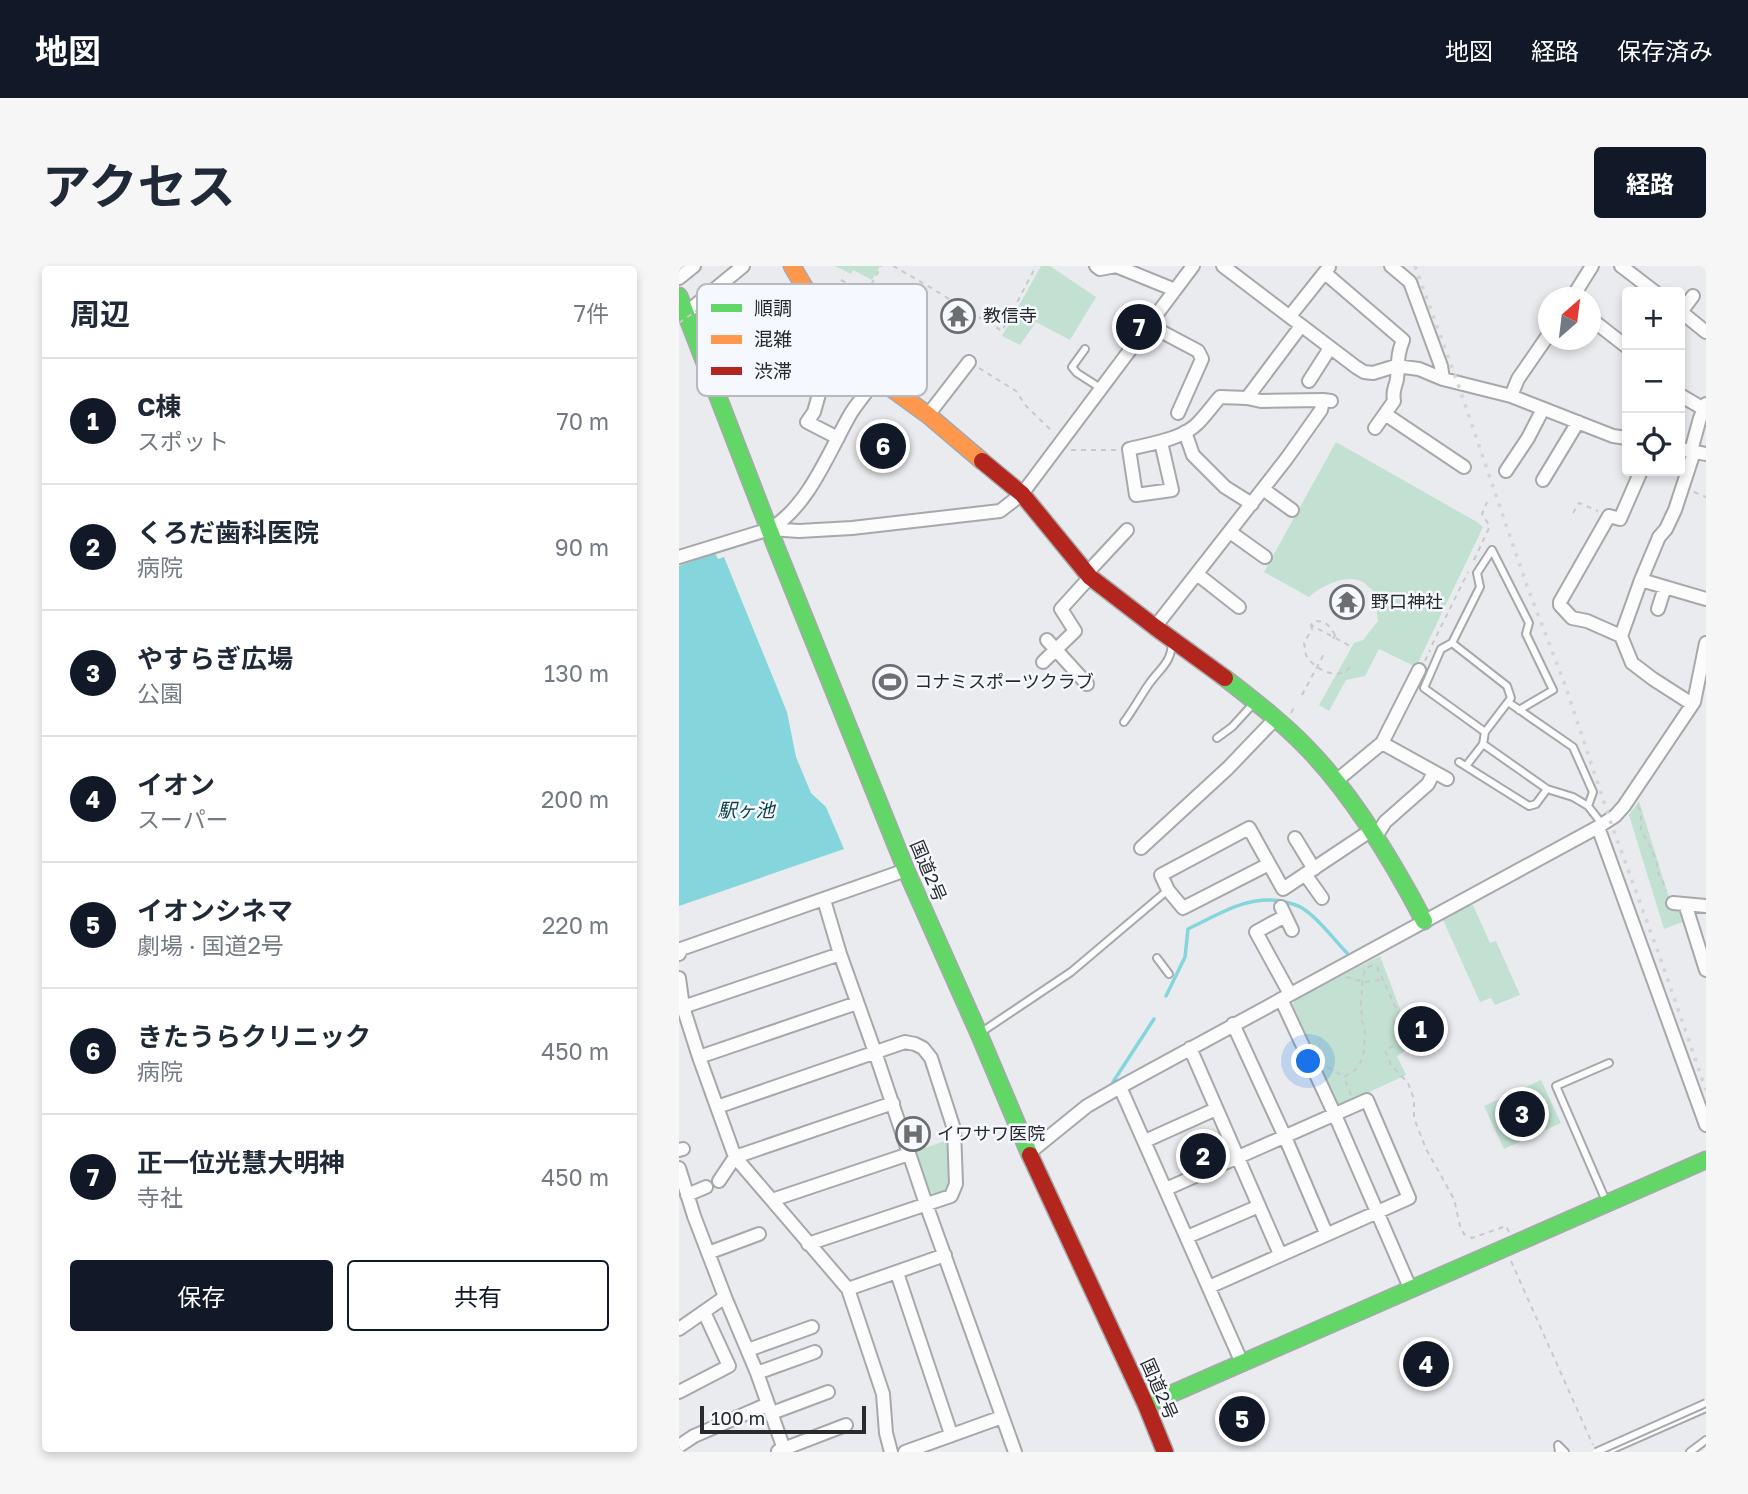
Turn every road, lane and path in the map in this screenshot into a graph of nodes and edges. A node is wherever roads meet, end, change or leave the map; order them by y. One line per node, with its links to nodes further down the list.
1 (694, 266): 14 (street)
2 (743, 266): 16 (street)
3 (792, 266): 17 (main road)
4 (881, 266): 19 (path)
5 (893, 266): 20 (path)
6 (1036, 266): 21 (path)
7 (1096, 266): 24 (street)
8 (1193, 266): 24 (street)
9 (1223, 266): 30 (street)
10 (1391, 266): 44 (street)
11 (1592, 266): 22 (street)
12 (1621, 266): 23 (street)
13 (1327, 269): 30 (street); 43 (street)
14 (679, 278)
15 (841, 280): 18 (path)
16 (721, 284)
17 (803, 284)
18 (848, 284)
19 (871, 284)
20 (925, 284)
21 (927, 285)
22 (1580, 287)
23 (1648, 287)
24 (1175, 290): 33 (street)
25 (679, 296): 32 (main road, 国道2号)
26 (1693, 296): 28 (street)
27 (697, 304): 32 (street)
28 (1685, 306)
29 (697, 308): 32 (path, bridge)
30 (1290, 316): 34 (street)
31 (1685, 316): 36 (street)
32 (681, 317): 41 (main road, 国道2号)
33 (1144, 326): 46 (street); 56 (street)
34 (1301, 326): 38 (street); 53 (street)
35 (1601, 326): 37 (street)
36 (1706, 331)
37 (1622, 342)
38 (1330, 348): 43 (street); 45 (street)
39 (1084, 349): 46 (lane)
40 (1538, 350): 51 (street)
41 (697, 355)
42 (969, 362): 58 (street); 65 (path)
43 (1397, 366): 44 (street); 57 (street)
44 (1443, 379): 51 (street)
45 (1309, 381)
46 (1102, 389): 65 (street)
47 (714, 396): 81 (main road, 国道2号)
48 (819, 396): 62 (street)
49 (864, 396): 62 (street)
50 (906, 396): 58 (main road)
51 (1511, 396): 55 (street)
52 (1685, 397): 54 (street)
53 (1247, 398): 61 (street); 72 (street)
54 (1705, 407): 67 (street)
55 (1543, 409): 59 (street); 69 (street)
56 (1178, 413)
57 (1385, 414): 60 (street); 68 (street)
58 (928, 415): 74 (main road)
59 (1578, 422): 63 (street); 71 (street)
60 (1375, 428)
61 (1185, 432): 64 (street); 77 (street)
62 (838, 438): 81 (street)
63 (1622, 438)
64 (1161, 442): 66 (street); 66 (street)
65 (1060, 443): 66 (path); 74 (street)
66 (1129, 449)
67 (1693, 452): 73 (street)
68 (1464, 467)
69 (1506, 471)
70 (1639, 476): 80 (street)
71 (1543, 480)
72 (1263, 489): 77 (street); 78 (street)
73 (1683, 489): 75 (path); 88 (street)
74 (1022, 494): 81 (street); 87 (main road)
75 (1706, 497)
76 (1487, 502): 107 (path)
77 (1252, 504): 83 (street)
78 (1292, 510)
79 (1573, 513): 80 (path)
80 (1609, 516): 96 (street)
81 (770, 529): 84 (street); 131 (main road, 国道2号)
82 (1128, 530): 87 (street)
83 (1230, 531): 85 (street); 86 (street)
84 (679, 557)
85 (1265, 557)
86 (1197, 574): 91 (street); 94 (street)
87 (1089, 575): 94 (main road); 101 (street)
88 (1641, 580): 89 (street); 96 (street)
89 (1665, 587): 90 (street); 92 (street)
90 (1706, 599)
91 (1239, 607)
92 (1658, 609)
93 (1311, 625): 97 (path); 97 (path); 105 (path)
94 (1155, 627): 98 (main road)
95 (1338, 630): 97 (path)
96 (1621, 636): 112 (street)
97 (1334, 637): 102 (path)
98 (1173, 639): 110 (main road); 115 (lane)
99 (1451, 643): 111 (lane); 113 (lane); 116 (lane)
100 (1706, 643): 112 (street)
101 (1051, 645): 104 (street); 108 (street)
102 (1352, 647)
103 (1325, 652): 105 (path)
104 (1043, 662)
105 (1317, 667): 106 (path); 109 (path)
106 (1350, 667)
107 (1419, 670): 118 (street)
108 (1087, 684)
109 (1302, 695)
110 (1255, 701): 114 (main road); 117 (lane)
111 (1508, 702): 113 (lane); 116 (lane)
112 (1697, 704): 126 (street)
113 (1519, 710): 125 (lane)
114 (1275, 719): 122 (main road); 129 (street)
115 (1124, 722)
116 (1485, 732): 119 (lane)
117 (1217, 738)
118 (1382, 743): 120 (street); 122 (street)
119 (1483, 744): 123 (lane); 123 (lane)
120 (1434, 772): 121 (street); 127 (street)
121 (1447, 779)
122 (1336, 781): 127 (main road)
123 (1547, 789): 125 (lane)
124 (1634, 804): 136 (path)
125 (1588, 806): 126 (lane)
126 (1600, 826): 138 (street); 167 (street)
127 (1372, 835): 132 (street); 138 (main road)
128 (1295, 838): 132 (street)
129 (1141, 848)
130 (1269, 864): 132 (street); 133 (street); 133 (street)
131 (906, 870): 135 (street); 154 (main road, 国道2号)
132 (1310, 872): 134 (street)
133 (1168, 890): 154 (lane)
134 (1322, 898)
135 (824, 900): 141 (street); 142 (street)
136 (1678, 904): 137 (street); 140 (street)
137 (1706, 905)
138 (1424, 921): 150 (street)
139 (1293, 930): 150 (street)
140 (1700, 937): 144 (street)
141 (679, 954)
142 (839, 954): 151 (street); 152 (street)
143 (1157, 958): 146 (lane)
144 (1706, 970)
145 (1343, 973): 149 (path)
146 (1169, 974)
147 (679, 978): 152 (street)
148 (1382, 980): 149 (path); 149 (path); 188 (path)
149 (1364, 982): 160 (path)
150 (1285, 997): 153 (street); 159 (street)
151 (857, 1003): 156 (street); 157 (street)
152 (683, 1007): 157 (street)
153 (1233, 1024): 155 (street); 168 (street)
154 (979, 1034): 170 (main road, 国道2号)
155 (1190, 1048): 161 (street); 165 (street)
156 (875, 1052): 162 (street); 164 (street); 182 (street)
157 (699, 1057): 164 (street)
158 (1609, 1063): 181 (lane)
159 (1315, 1072): 160 (path); 166 (street)
160 (1344, 1077): 163 (path)
161 (1120, 1087): 169 (street); 170 (street)
162 (893, 1103): 171 (street); 172 (street)
163 (1355, 1106): 166 (street); 185 (street)
164 (717, 1107): 172 (street)
165 (1216, 1109): 169 (street); 173 (street)
166 (1335, 1115): 168 (street); 185 (street)
167 (1706, 1125)
168 (1285, 1137): 173 (street); 187 (street)
169 (1145, 1141): 178 (street)
170 (1028, 1153): 210 (main road, 国道2号)
171 (909, 1154): 180 (street); 182 (street)
172 (735, 1157): 176 (street); 180 (street)
173 (1238, 1158): 178 (street); 183 (street)
174 (1706, 1160): 181 (main road)
175 (679, 1168): 179 (street)
176 (719, 1181)
177 (706, 1186): 179 (street)
178 (1166, 1189): 189 (street)
179 (687, 1195): 186 (street)
180 (772, 1200): 191 (street)
181 (1607, 1203): 199 (main road)
182 (926, 1204): 191 (street); 194 (street)
183 (1259, 1206): 189 (street); 193 (street)
184 (708, 1211): 186 (street)
185 (1378, 1212): 187 (street); 199 (street)
186 (694, 1216): 192 (street)
187 (1327, 1233): 193 (street)
188 (1510, 1235)
189 (1187, 1237): 197 (street)
190 (753, 1241): 192 (street)
191 (808, 1244): 198 (street)
192 (708, 1253): 200 (street)
193 (1280, 1254): 197 (street)
194 (945, 1255): 196 (street); 213 (street)
195 (1508, 1256): 223 (path)
196 (897, 1273): 198 (street); 215 (street)
197 (1209, 1287): 206 (street)
198 (848, 1289): 219 (street)
199 (1411, 1290): 206 (main road)
200 (725, 1297): 201 (street); 204 (street)
201 (704, 1312): 203 (street); 208 (street)
202 (812, 1328): 204 (street)
203 (679, 1329)
204 (748, 1350): 207 (street)
205 (815, 1352): 207 (street)
206 (1242, 1363): 210 (main road)
207 (757, 1373): 212 (street)
208 (679, 1392)
209 (828, 1392): 212 (street)
210 (1146, 1405): 222 (main road, 国道2号)
211 (1706, 1405): 223 (lane, bridge); 224 (lane, bridge)
212 (770, 1408): 217 (street); 218 (street)
213 (1002, 1417): 215 (street); 221 (street)
214 (846, 1425): 218 (street)
215 (951, 1434): 220 (street)
216 (1706, 1440): 225 (lane)
217 (679, 1446)
218 (782, 1451)
219 (891, 1452)
220 (905, 1452)
221 (1015, 1452)
222 (1165, 1452)
223 (1596, 1452)
224 (1606, 1452)
225 (1690, 1452)

